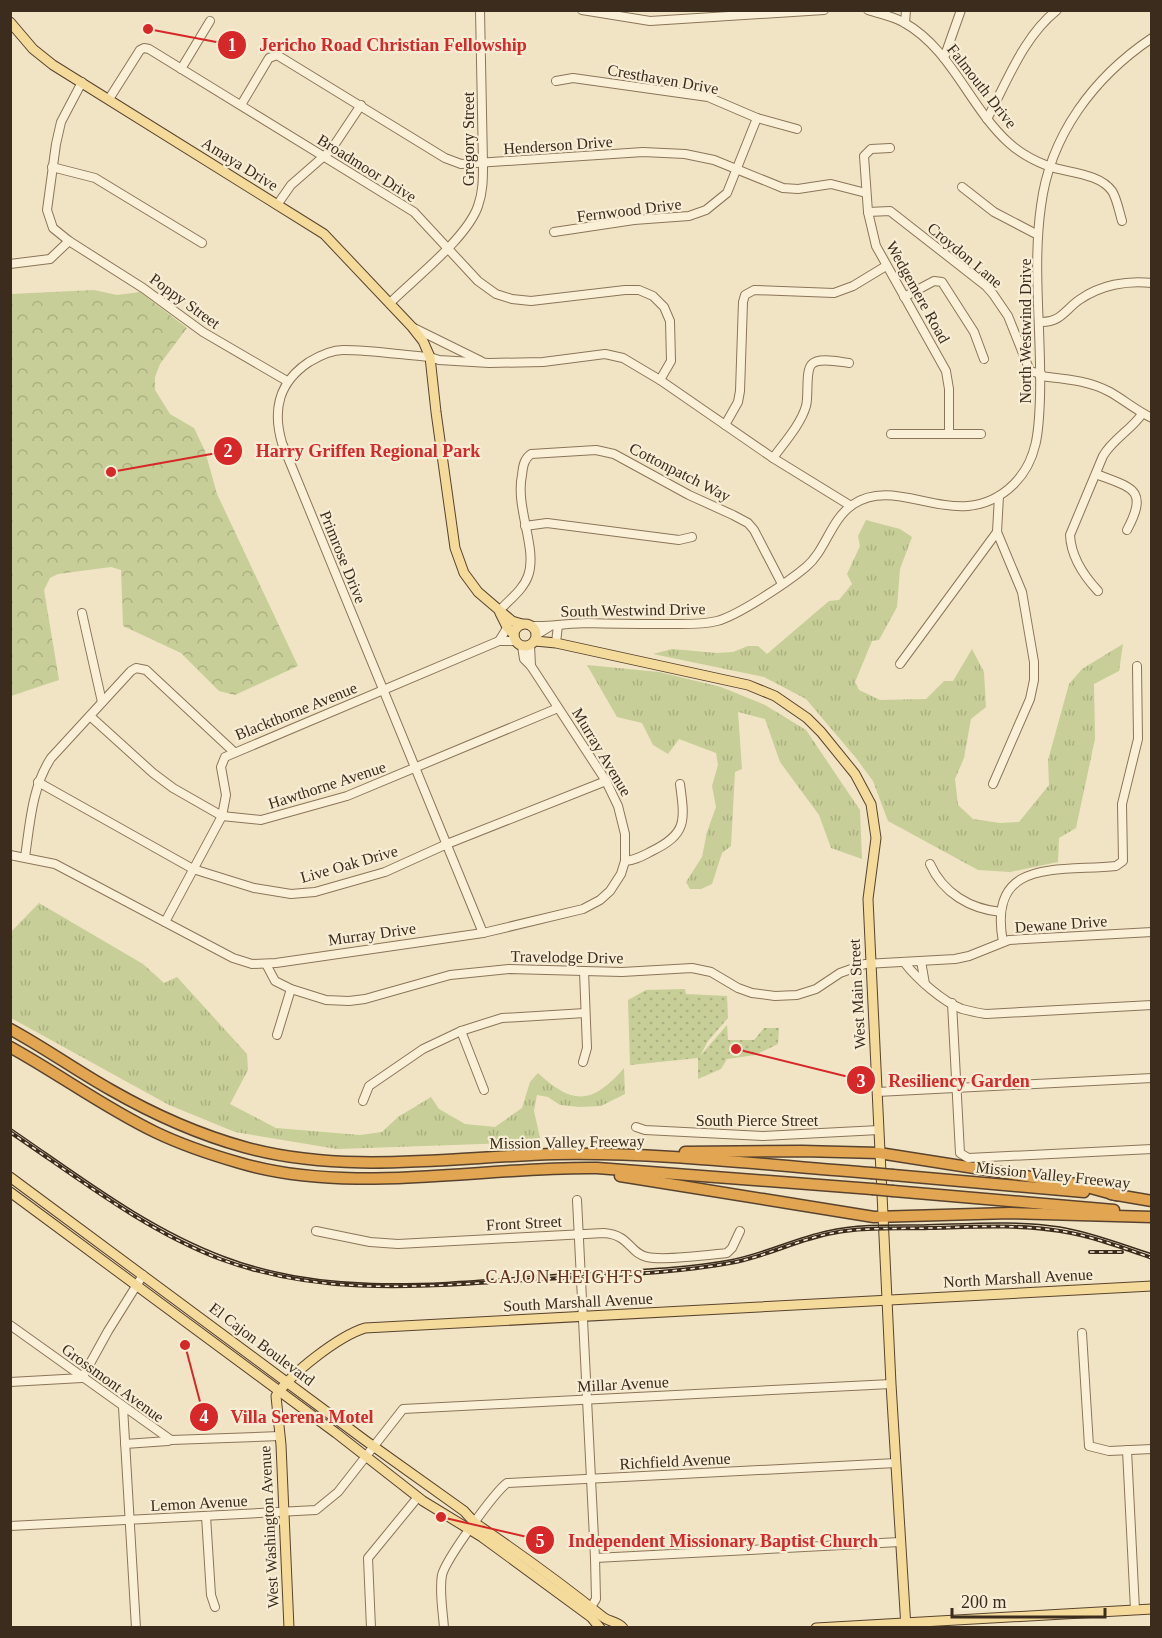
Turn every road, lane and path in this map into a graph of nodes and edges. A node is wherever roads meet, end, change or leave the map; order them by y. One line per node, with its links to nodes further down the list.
1 (480, 10): 26 (street, Gregory Street)
2 (582, 10): 8 (street)
3 (824, 10): 9 (street)
4 (868, 10): 12 (street, Falmouth Drive)
5 (906, 10): 12 (street)
6 (961, 10): 14 (street)
7 (1057, 10): 22 (street)
8 (595, 11): 9 (street)
9 (770, 12)
10 (210, 21): 15 (street)
11 (10, 22): 17 (main road, Amaya Drive)
12 (905, 23): 14 (street, Falmouth Drive)
13 (1151, 40): 27 (street, North Westwind Drive)
14 (944, 58): 22 (street, Falmouth Drive)
15 (181, 69): 18 (street, Broadmoor Drive); 19 (street, Broadmoor Drive)
16 (556, 81): 21 (street, Cresthaven Drive)
17 (82, 82): 18 (main road, Amaya Drive); 28 (street, Poppy Street)
18 (109, 99): 32 (main road, Amaya Drive)
19 (241, 105): 20 (street, Henderson Drive); 25 (street, Broadmoor Drive)
20 (361, 105): 25 (street); 26 (street, Henderson Drive)
21 (757, 118): 23 (street, Cresthaven Drive); 29 (street, Fernwood Drive)
22 (987, 119): 27 (street, Falmouth Drive)
23 (797, 129)
24 (890, 148): 31 (street, Wedgemere Road)
25 (324, 157): 32 (street); 39 (street, Broadmoor Drive)
26 (483, 164): 29 (street, Henderson Drive); 39 (street, Gregory Street)
27 (1050, 166): 34 (street, Falmouth Drive); 36 (street, North Westwind Drive)
28 (52, 167): 37 (street, Poppy Street); 38 (street)
29 (736, 170): 31 (street, Henderson Drive); 35 (street, Fernwood Drive)
30 (962, 187): 36 (street)
31 (866, 193): 33 (street, Wedgemere Road)
32 (278, 205): 44 (main road, Amaya Drive)
33 (868, 213): 41 (street, Wedgemere Road); 51 (street, Croydon Lane)
34 (1122, 221)
35 (554, 232)
36 (1038, 235): 45 (street, North Westwind Drive)
37 (69, 242): 40 (street); 53 (street, Poppy Street)
38 (202, 243)
39 (448, 247): 44 (street, Gregory Street); 52 (street, Broadmoor Drive)
40 (10, 264)
41 (886, 266): 43 (street, Wedgemere Road); 56 (street)
42 (1152, 283): 45 (street)
43 (904, 297): 48 (street); 57 (street, Wedgemere Road)
44 (390, 303): 46 (main road, Amaya Drive)
45 (1040, 322): 51 (street, North Westwind Drive)
46 (412, 327): 47 (main road, Amaya Drive); 49 (street)
47 (430, 357): 49 (street); 53 (street); 70 (main road, Murray Avenue)
48 (984, 359)
49 (485, 363): 52 (street)
50 (849, 363): 60 (street)
51 (1040, 375): 54 (street); 62 (street, North Westwind Drive)
52 (660, 380): 56 (street)
53 (287, 381): 79 (street, Primrose Drive)
54 (1142, 414): 55 (street); 61 (street)
55 (1152, 418)
56 (725, 425): 60 (street)
57 (949, 433): 58 (street); 59 (street)
58 (891, 434)
59 (981, 434)
60 (773, 458): 63 (street)
61 (1096, 474): 65 (street); 69 (street)
62 (999, 496): 63 (street, North Westwind Drive); 66 (street)
63 (851, 506): 68 (street, South Westwind Drive)
64 (525, 526): 67 (street); 68 (street, Cottonpatch Way); 70 (street)
65 (1127, 530)
66 (997, 532): 77 (street); 88 (street)
67 (692, 537)
68 (782, 584): 73 (street, South Westwind Drive)
69 (1098, 591)
70 (499, 611): 72 (main road, Murray Avenue); 74 (main road, Murray Avenue)
71 (82, 613): 80 (street)
72 (527, 625): 73 (street, South Westwind Drive); 74 (main road, Murray Avenue); 74 (main road)
73 (554, 626): 74 (street, South Westwind Drive); 76 (street)
74 (525, 638): 75 (street); 75 (street, Blackthorne Avenue); 76 (main road, West Main Street); 81 (street, Murray Avenue)
75 (499, 641): 79 (street, Blackthorne Avenue)
76 (556, 642): 103 (main road, West Main Street)
77 (900, 664)
78 (1137, 666): 96 (street)
79 (382, 690): 83 (street, Blackthorne Avenue); 84 (street, Primrose Drive)
80 (102, 702): 82 (street, Blackthorne Avenue); 83 (street, Blackthorne Avenue)
81 (558, 708): 84 (street, Hawthorne Avenue); 85 (street, Murray Avenue)
82 (90, 716): 86 (street, Blackthorne Avenue); 89 (street, Hawthorne Avenue)
83 (234, 752): 89 (street)
84 (415, 769): 89 (street, Hawthorne Avenue); 90 (street, Primrose Drive)
85 (606, 781): 90 (street, Live Oak Drive); 93 (street, Murray Avenue)
86 (38, 782): 92 (street, Blackthorne Avenue); 95 (street, Live Oak Drive)
87 (680, 784): 93 (street)
88 (993, 784)
89 (222, 816): 95 (street)
90 (447, 844): 95 (street, Live Oak Drive); 99 (street, Primrose Drive)
91 (10, 855): 92 (street, Murray Drive)
92 (25, 856): 97 (street, Murray Drive)
93 (625, 861): 99 (street, Murray Drive)
94 (930, 864): 96 (street)
95 (193, 870): 97 (street)
96 (1000, 912): 100 (street)
97 (165, 922): 104 (street, Murray Drive)
98 (1152, 932): 100 (street, Dewane Drive)
99 (483, 933): 104 (street, Murray Drive)
100 (1003, 942): 101 (street, Dewane Drive)
101 (921, 961): 102 (street, Dewane Drive); 106 (street)
102 (904, 962): 103 (street, Travelodge Drive); 106 (street)
103 (872, 963): 105 (street, Travelodge Drive); 119 (main road, West Main Street)
104 (266, 964): 107 (street, Travelodge Drive)
105 (584, 970): 107 (street, Travelodge Drive); 110 (street)
106 (926, 986): 108 (street)
107 (291, 989): 113 (street)
108 (952, 1003): 109 (street); 117 (street)
109 (1152, 1005)
110 (585, 1013): 112 (street); 115 (street)
111 (10, 1029): 125 (highway, Mission Valley Freeway)
112 (461, 1031): 118 (street); 120 (street)
113 (277, 1035)
114 (10, 1047): 126 (highway, Mission Valley Freeway)
115 (583, 1062)
116 (1152, 1078): 117 (street)
117 (955, 1089): 119 (street); 123 (street)
118 (484, 1090)
119 (877, 1092): 122 (main road, West Main Street)
120 (363, 1101)
121 (636, 1127): 122 (street, South Pierce Street)
122 (879, 1131): 124 (main road, West Main Street)
123 (1152, 1149)
124 (879, 1153): 125 (highway); 130 (highway); 133 (main road, West Main Street)
125 (628, 1154): 130 (highway, Mission Valley Freeway, bridge)
126 (567, 1168): 133 (highway); 134 (highway, Mission Valley Freeway, bridge)
127 (10, 1177): 128 (main road, El Cajon Boulevard)
128 (20, 1183): 129 (street); 138 (main road, El Cajon Boulevard)
129 (11, 1194): 139 (main road, El Cajon Boulevard)
130 (1116, 1195): 132 (highway, Mission Valley Freeway)
131 (577, 1200): 137 (street)
132 (1152, 1202)
133 (883, 1217): 134 (highway); 141 (main road, West Main Street)
134 (1152, 1217)
135 (315, 1231): 137 (street, Front Street)
136 (740, 1231): 137 (street, Front Street)
137 (578, 1234): 142 (street)
138 (143, 1275): 139 (street); 146 (main road, El Cajon Boulevard)
139 (136, 1285): 145 (street); 149 (main road, El Cajon Boulevard)
140 (1152, 1286): 141 (main road, North Marshall Avenue)
141 (887, 1300): 142 (main road, South Marshall Avenue); 148 (main road, West Main Street)
142 (583, 1317): 146 (main road, South Marshall Avenue); 150 (street)
143 (10, 1325): 145 (street, Grossmont Avenue)
144 (1082, 1333): 157 (street)
145 (82, 1377): 147 (street); 151 (street, Grossmont Avenue)
146 (287, 1381): 149 (main road, South Marshall Avenue); 155 (main road, El Cajon Boulevard)
147 (10, 1382)
148 (891, 1384): 150 (street, Millar Avenue); 159 (main road, West Main Street)
149 (279, 1391): 152 (main road, West Washington Avenue); 158 (main road, El Cajon Boulevard)
150 (586, 1400): 155 (street, Millar Avenue); 160 (street)
151 (123, 1407): 153 (street, Grossmont Avenue); 154 (street)
152 (280, 1436): 153 (street, Grossmont Avenue); 162 (main road, West Washington Avenue)
153 (171, 1440): 154 (street)
154 (125, 1444): 164 (street)
155 (374, 1447): 158 (street, Millar Avenue); 166 (main road, El Cajon Boulevard)
156 (1152, 1449): 157 (street)
157 (1126, 1450): 172 (street)
158 (366, 1458): 161 (main road, El Cajon Boulevard); 162 (street, Lemon Avenue)
159 (896, 1463): 160 (street, Richfield Avenue); 167 (main road, West Main Street)
160 (591, 1478): 166 (street, Richfield Avenue); 168 (street)
161 (418, 1497): 166 (main road, El Cajon Boulevard); 177 (street)
162 (282, 1512): 163 (street, Lemon Avenue); 176 (main road, West Washington Avenue)
163 (206, 1516): 164 (street, Lemon Avenue); 169 (street)
164 (130, 1520): 165 (street, Lemon Avenue); 175 (street)
165 (10, 1526)
166 (472, 1527): 170 (main road, El Cajon Boulevard); 174 (main road, El Cajon Boulevard); 178 (street, Richfield Avenue)
167 (900, 1542): 168 (street); 173 (main road, West Main Street)
168 (596, 1558): 170 (street)
169 (214, 1607)
170 (591, 1607): 174 (main road, El Cajon Boulevard)
171 (1152, 1609): 172 (main road)
172 (1135, 1610): 173 (main road)
173 (906, 1625): 180 (main road)
174 (605, 1626): 179 (main road)
175 (136, 1628)
176 (288, 1628)
177 (371, 1628)
178 (444, 1628)
179 (623, 1628)
180 (816, 1628)

